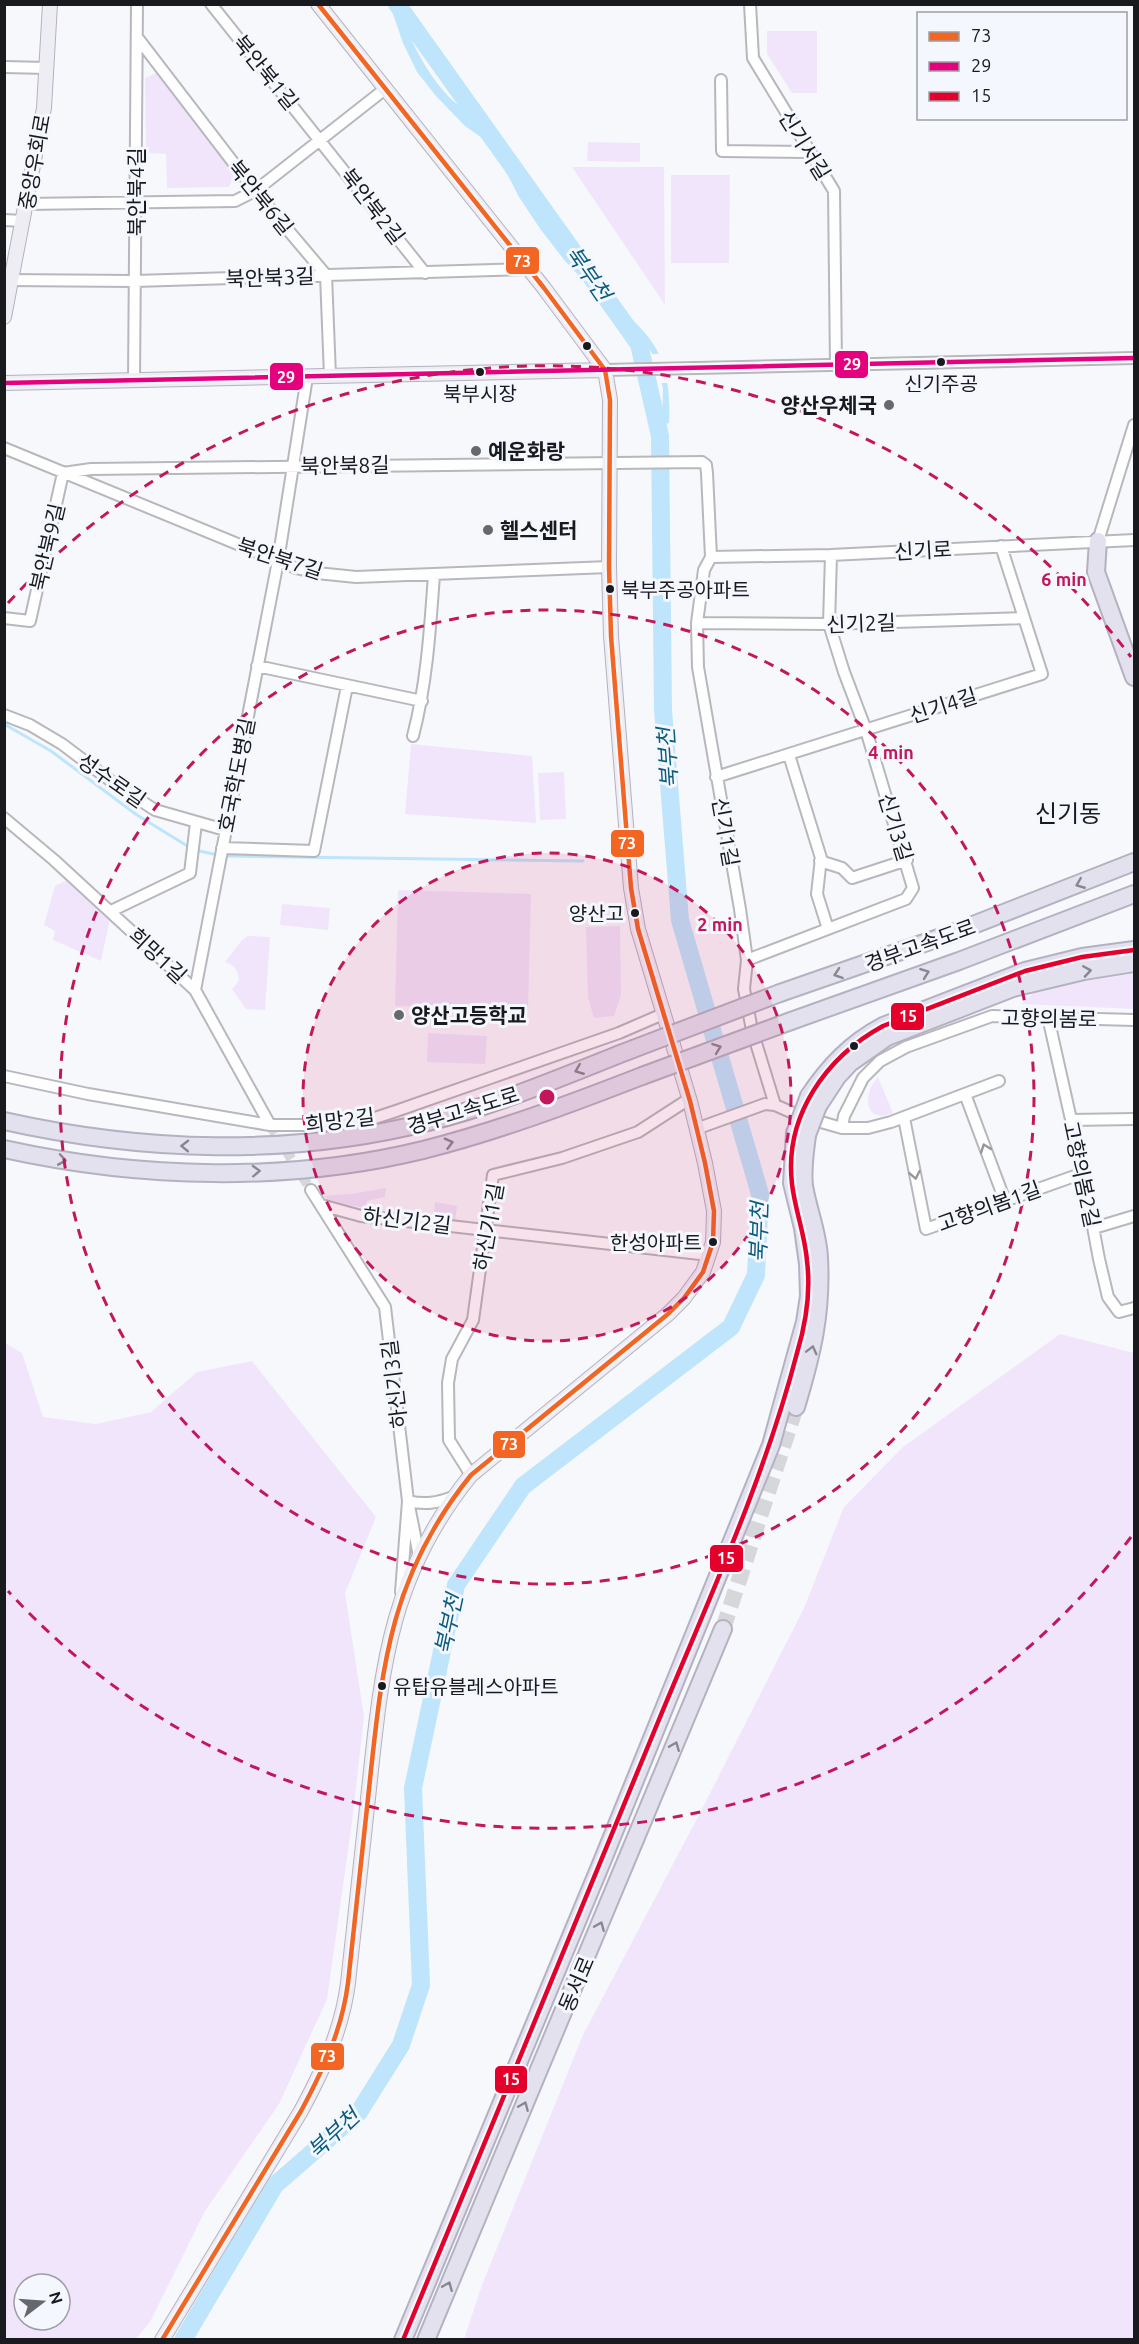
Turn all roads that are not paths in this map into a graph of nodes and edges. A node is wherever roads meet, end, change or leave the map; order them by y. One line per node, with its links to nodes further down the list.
1 (50, 4): 8 (main road, 중앙우회로)
2 (137, 4): 6 (street, 북안북4길)
3 (211, 4): 11 (street, 북안북1길)
4 (318, 4): 10 (main road)
5 (750, 4): 12 (street, 신기서길)
6 (137, 37): 13 (street, 북안북6길); 14 (street, 북안북4길)
7 (4, 67): 8 (street)
8 (47, 68): 15 (main road, 중앙우회로)
9 (721, 80): 12 (street)
10 (384, 89): 11 (street); 18 (main road)
11 (320, 140): 13 (street); 19 (street, 북안북2길)
12 (809, 152): 25 (street, 신기서길)
13 (255, 191): 14 (street); 20 (street, 북안북6길)
14 (135, 202): 15 (street); 22 (street, 북안북4길)
15 (26, 204): 17 (main road, 중앙우회로)
16 (4, 220): 17 (street)
17 (23, 221): 21 (main road, 중앙우회로)
18 (528, 268): 19 (street, 북안북3길); 26 (main road)
19 (425, 273): 20 (street, 북안북3길)
20 (326, 275): 22 (street, 북안북3길); 27 (street)
21 (8, 280): 22 (street, 북안북3길); 23 (main road, 중앙우회로)
22 (135, 281): 29 (street, 북안북4길)
23 (4, 317)
24 (1134, 358): 25 (street)
25 (836, 365): 26 (street)
26 (605, 370): 27 (main road); 33 (main road)
27 (330, 376): 28 (main road)
28 (307, 377): 29 (main road); 34 (street, 호국학도병길)
29 (134, 380): 30 (main road)
30 (4, 383)
31 (1134, 425): 37 (street)
32 (4, 448): 35 (street, 북안북7길)
33 (610, 461): 34 (street, 북안북8길); 40 (street, 북안북8길); 42 (main road)
34 (293, 466): 35 (street, 북안북8길); 41 (street, 호국학도병길)
35 (63, 473): 41 (street, 북안북7길); 44 (street, 북안북9길)
36 (1134, 540): 37 (street, 신기로)
37 (1098, 541): 38 (street, 신기로); 48 (highway); 50 (highway)
38 (1001, 546): 39 (street, 신기로); 45 (street, 신기4길)
39 (831, 555): 40 (street, 신기로); 47 (street, 신기3길)
40 (711, 558): 46 (street, 신기1길)
41 (278, 561): 43 (street, 북안북7길); 49 (street, 호국학도병길)
42 (609, 567): 43 (street, 북안북7길); 72 (main road)
43 (434, 575): 52 (street)
44 (4, 618)
45 (1024, 618): 47 (street, 신기2길); 54 (street, 신기4길)
46 (697, 623): 47 (street, 신기2길); 57 (street, 신기1길)
47 (829, 624): 54 (street, 신기3길)
48 (1134, 648)
49 (257, 666): 51 (street); 60 (street, 호국학도병길)
50 (1134, 677)
51 (347, 686): 52 (street); 61 (street)
52 (422, 701): 55 (street)
53 (4, 715): 59 (street, 성수로길)
54 (866, 730): 56 (street, 신기4길); 62 (street, 신기3길)
55 (413, 736)
56 (789, 755): 57 (street, 신기4길); 63 (street)
57 (716, 777): 69 (street, 신기1길)
58 (4, 818): 66 (street, 희망1길)
59 (196, 823): 60 (street, 성수로길); 66 (street)
60 (225, 830): 61 (street, 호국학도병길)
61 (222, 848): 71 (street, 호국학도병길)
62 (907, 860): 63 (street); 67 (street, 신기3길)
63 (820, 861): 67 (street)
64 (1134, 862): 84 (highway, 경부고속도로, one-way to 84, bridge)
65 (1134, 894): 89 (highway, 경부고속도로, one-way to 65, bridge)
66 (111, 911): 71 (street, 희망1길)
67 (828, 929): 69 (street, 신기3길)
68 (1134, 950): 79 (highway, 동서로)
69 (747, 960): 80 (street, 신기1길)
70 (1134, 963): 79 (highway, 동서로, one-way to 70)
71 (195, 990): 85 (street, 희망1길)
72 (663, 1014): 78 (main road); 85 (street, 희망2길)
73 (1048, 1017): 74 (street, 고향의봄로); 83 (street, 고향의봄2길); 86 (street, 고향의봄로)
74 (1134, 1020)
75 (4, 1076): 85 (street, 희망2길)
76 (999, 1081): 77 (street)
77 (965, 1094): 81 (street); 92 (street, one-way to 77)
78 (689, 1099): 87 (main road); 96 (street, 하신기1길)
79 (813, 1101): 88 (highway, 동서로, bridge)
80 (770, 1104): 86 (street); 87 (street)
81 (904, 1118): 86 (street); 92 (street, 고향의봄1길, one-way to 92)
82 (1134, 1119): 83 (street)
83 (1071, 1120): 90 (street, 고향의봄2길)
84 (4, 1121)
85 (270, 1125)
86 (842, 1128)
87 (696, 1129): 97 (main road)
88 (801, 1134): 99 (highway, 동서로, one-way to 88); 107 (highway, 동서로)
89 (4, 1149)
90 (1083, 1173): 92 (street, 고향의봄1길); 95 (street, 고향의봄2길)
91 (311, 1190): 93 (street, 하신기3길)
92 (1005, 1201)
93 (321, 1205): 96 (street, 하신기2길); 102 (street, 하신기3길)
94 (1134, 1216): 95 (street)
95 (1094, 1228): 98 (street, 고향의봄2길)
96 (486, 1230): 97 (street, 하신기2길); 100 (street, 하신기1길)
97 (709, 1256): 100 (main road)
98 (1134, 1308)
99 (796, 1407)
100 (471, 1475): 101 (main road)
101 (453, 1497): 102 (street); 103 (main road)
102 (408, 1501): 103 (street); 104 (street, 하신기3길)
103 (419, 1556): 104 (main road)
104 (401, 1599): 106 (main road)
105 (723, 1629): 108 (highway, 동서로, one-way to 105)
106 (162, 2340)
107 (403, 2340)
108 (426, 2340)

